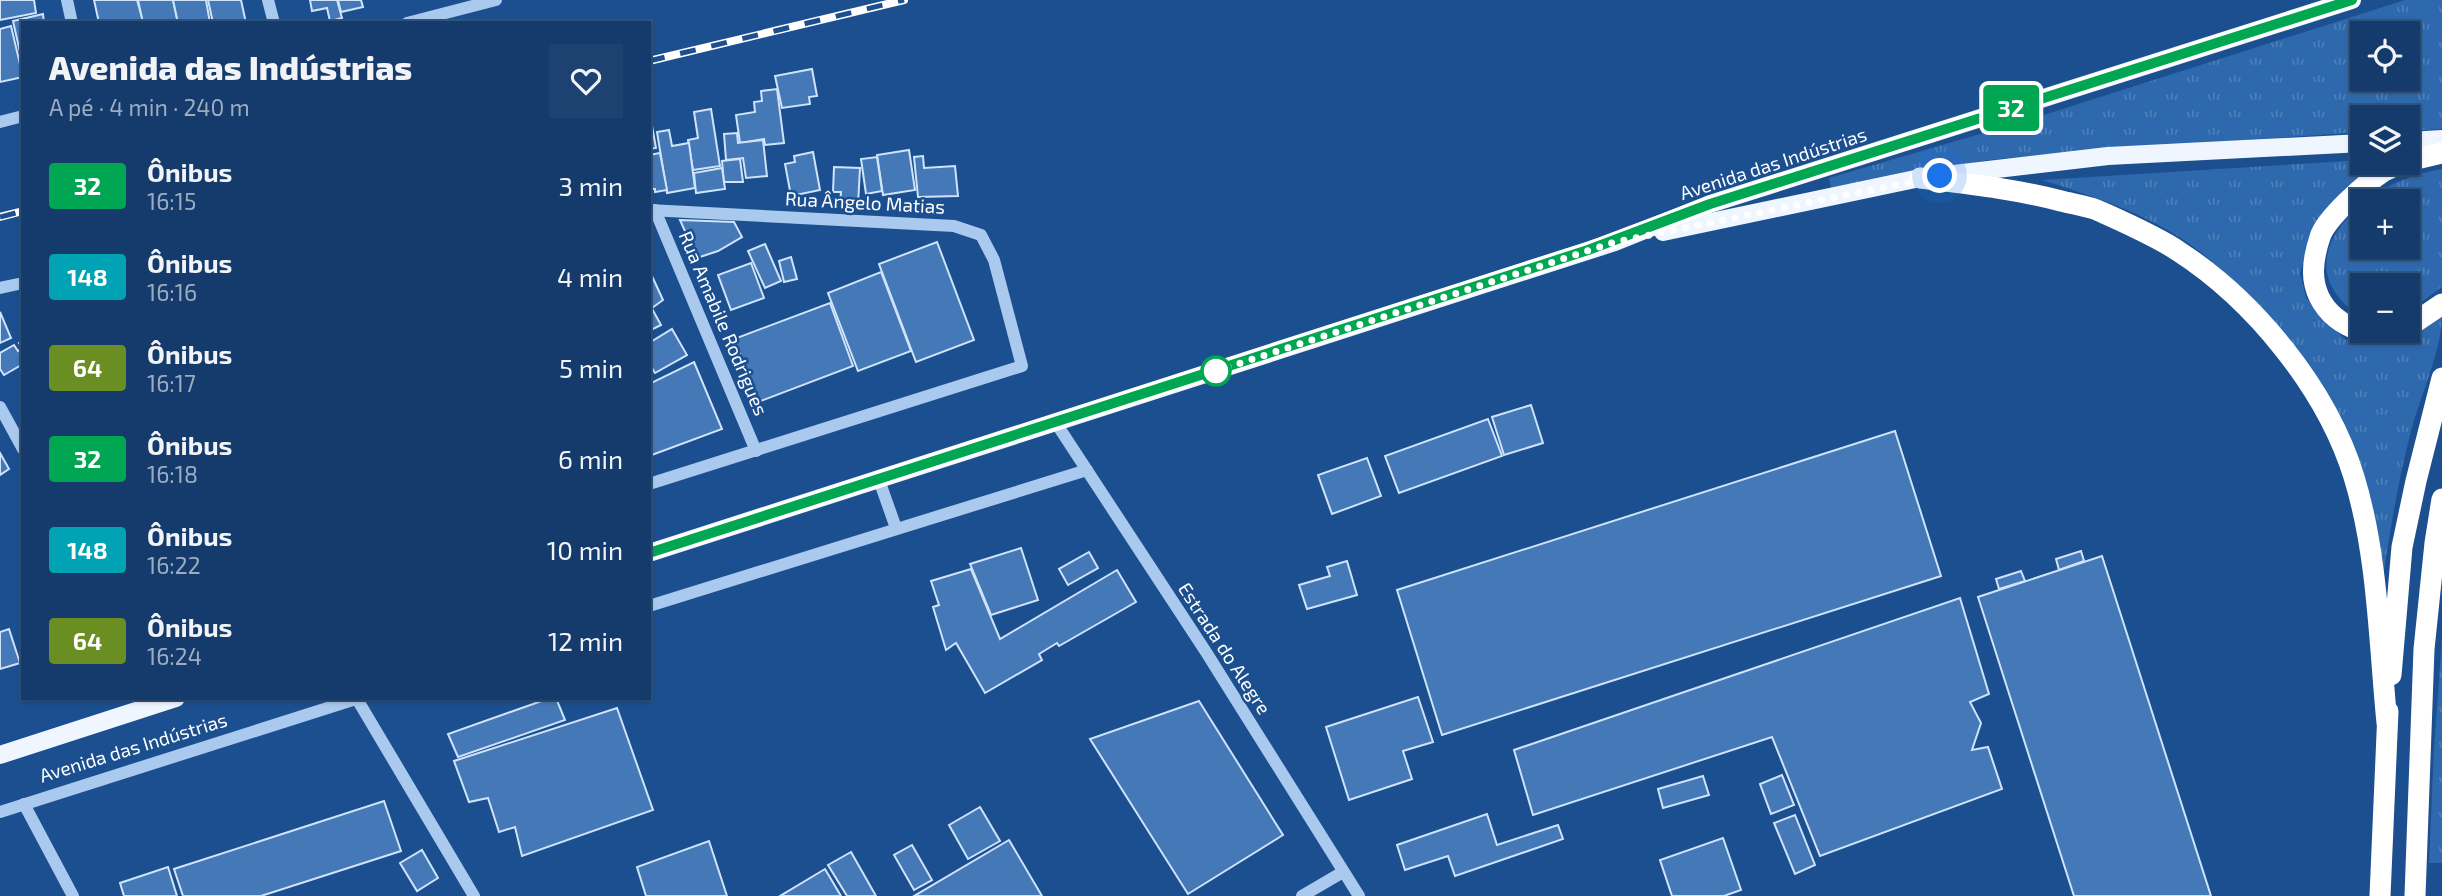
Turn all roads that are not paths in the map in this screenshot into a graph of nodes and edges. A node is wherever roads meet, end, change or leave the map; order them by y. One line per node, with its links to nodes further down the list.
1 (67, 0): 6 (street)
2 (268, 0): 7 (street)
3 (496, 0): 5 (street)
4 (2352, 0): 19 (main road, Avenida das Indústrias)
5 (474, 3): 8 (street)
6 (72, 21)
7 (273, 21)
8 (414, 21)
9 (21, 116): 10 (street)
10 (0, 121)
11 (2442, 139): 12 (main road)
12 (2420, 140)
13 (2350, 144): 17 (main road)
14 (2442, 153): 15 (highway)
15 (2420, 158)
16 (2380, 175): 24 (highway)
17 (1920, 178): 19 (main road); 40 (highway)
18 (652, 210): 29 (street, Rua Amabile Rodrigues); 29 (street, Rua Ângelo Matias)
19 (1615, 242): 27 (main road, Avenida das Indústrias)
20 (21, 283): 21 (street)
21 (0, 288)
22 (2442, 304): 23 (highway)
23 (2420, 319)
24 (2350, 327)
25 (2442, 378): 40 (highway)
26 (0, 407): 28 (street)
27 (1056, 423): 30 (street, Estrada do Alegre); 31 (main road, Avenida das Indústrias)
28 (21, 445)
29 (756, 450): 32 (street)
30 (1087, 470): 34 (street); 44 (street, Estrada do Alegre)
31 (879, 481): 34 (street); 35 (main road, Avenida das Indústrias)
32 (651, 483)
33 (2442, 499): 50 (highway)
34 (897, 528): 36 (street)
35 (651, 552)
36 (651, 605)
37 (166, 700): 41 (main road, Avenida das Indústrias)
38 (355, 700): 42 (street, Avenida das Indústrias)
39 (359, 700): 46 (street)
40 (2387, 723): 49 (highway)
41 (0, 755)
42 (24, 804): 43 (street, Avenida das Indústrias); 45 (street)
43 (0, 812)
44 (1343, 872): 47 (street); 48 (street, Estrada do Alegre)
45 (73, 896)
46 (474, 896)
47 (1302, 896)
48 (1359, 896)
49 (2380, 896)
50 (2415, 896)

